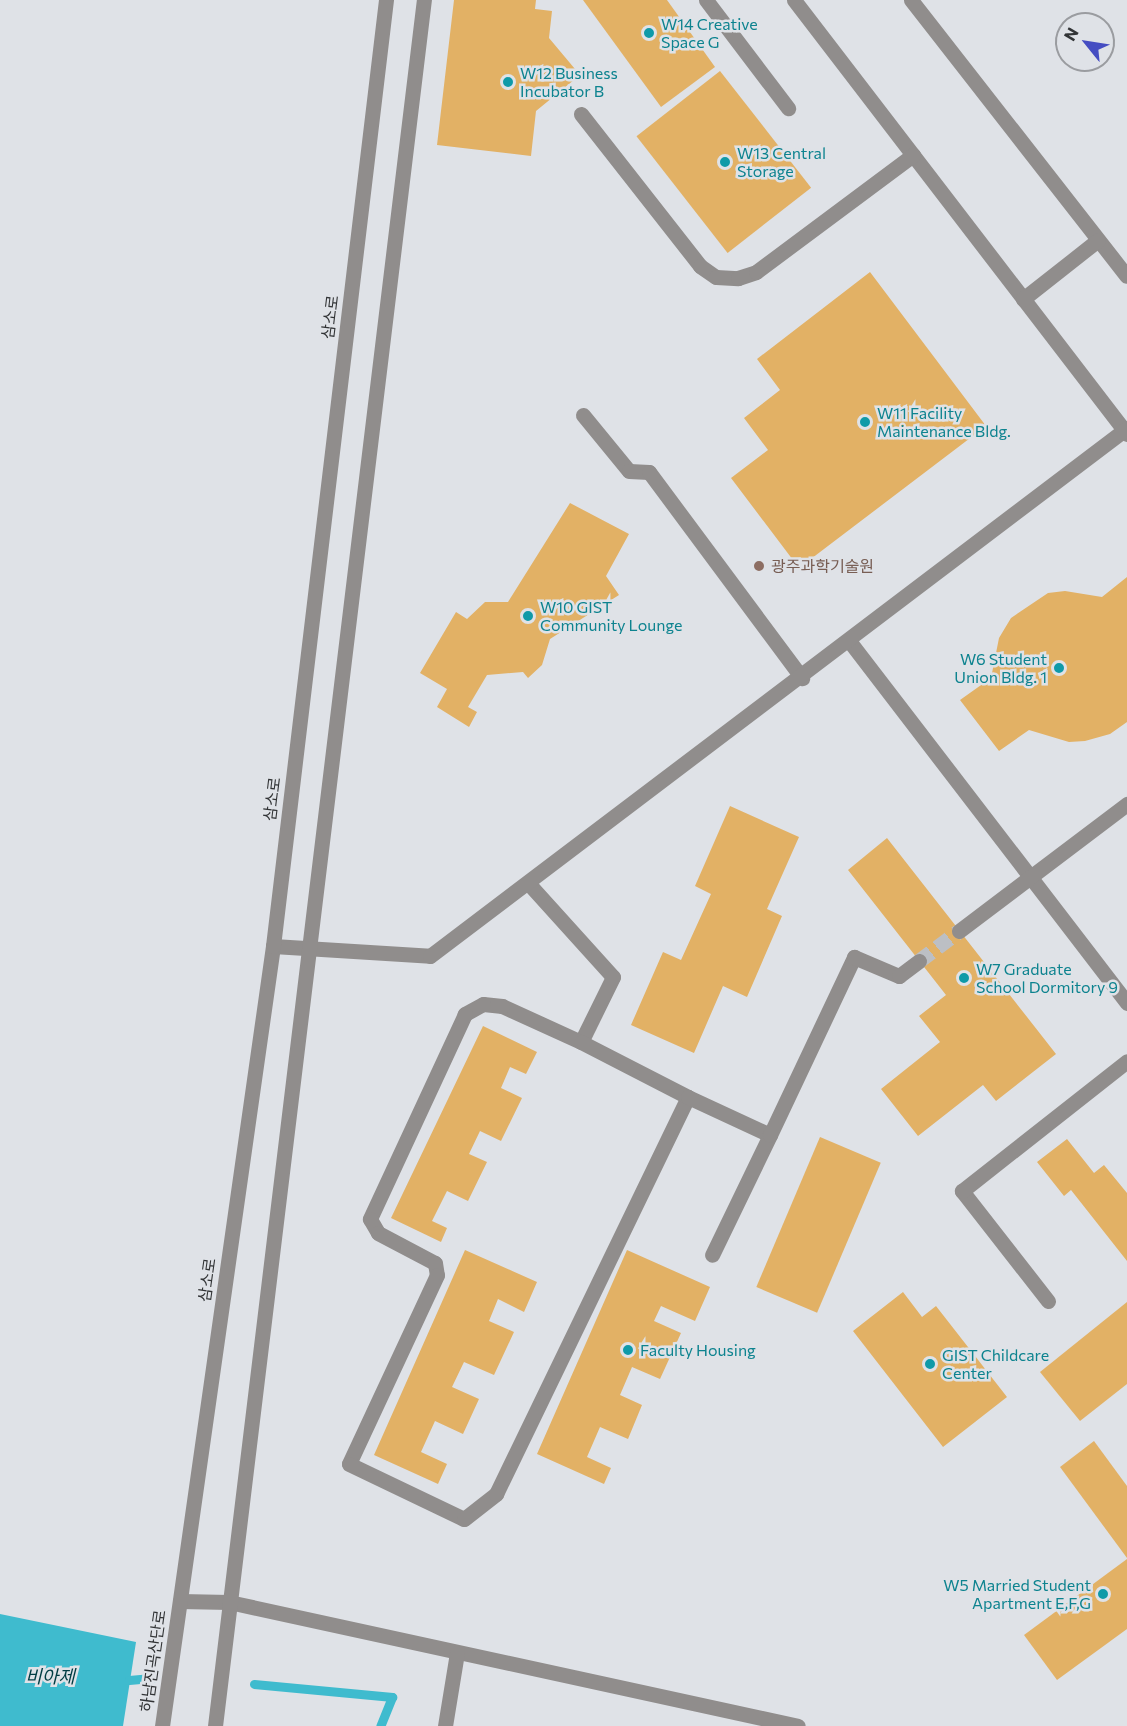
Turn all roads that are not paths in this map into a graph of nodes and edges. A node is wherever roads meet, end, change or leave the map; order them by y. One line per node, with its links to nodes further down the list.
1 (386, 0): 20 (street, 삼소로)
2 (423, 0): 21 (street)
3 (706, 0): 6 (street)
4 (794, 0): 8 (street)
5 (911, 0): 9 (street)
6 (788, 108)
7 (581, 114): 8 (street)
8 (913, 155): 11 (street)
9 (1098, 240): 10 (street); 11 (street)
10 (1127, 276)
11 (1023, 299): 13 (street)
12 (584, 415): 15 (street)
13 (1126, 431): 14 (street)
14 (850, 642): 15 (street); 17 (street)
15 (802, 678): 18 (street)
16 (1127, 804): 17 (street)
17 (1029, 875): 19 (street); 23 (street)
18 (529, 884): 21 (street); 24 (street)
19 (959, 931)
20 (273, 946): 21 (street); 30 (street, 삼소로)
21 (312, 950): 31 (street)
22 (919, 961): 27 (street)
23 (1127, 1003)
24 (581, 1042): 26 (street); 26 (street)
25 (1127, 1061): 29 (street)
26 (688, 1097): 27 (street)
27 (770, 1135): 28 (street)
28 (712, 1255)
29 (1048, 1300)
30 (180, 1601): 31 (street); 33 (street, 하남진곡산단로)
31 (229, 1602): 32 (street); 34 (street)
32 (457, 1653): 35 (street); 36 (street)
33 (162, 1726)
34 (215, 1726)
35 (445, 1726)
36 (798, 1726)

